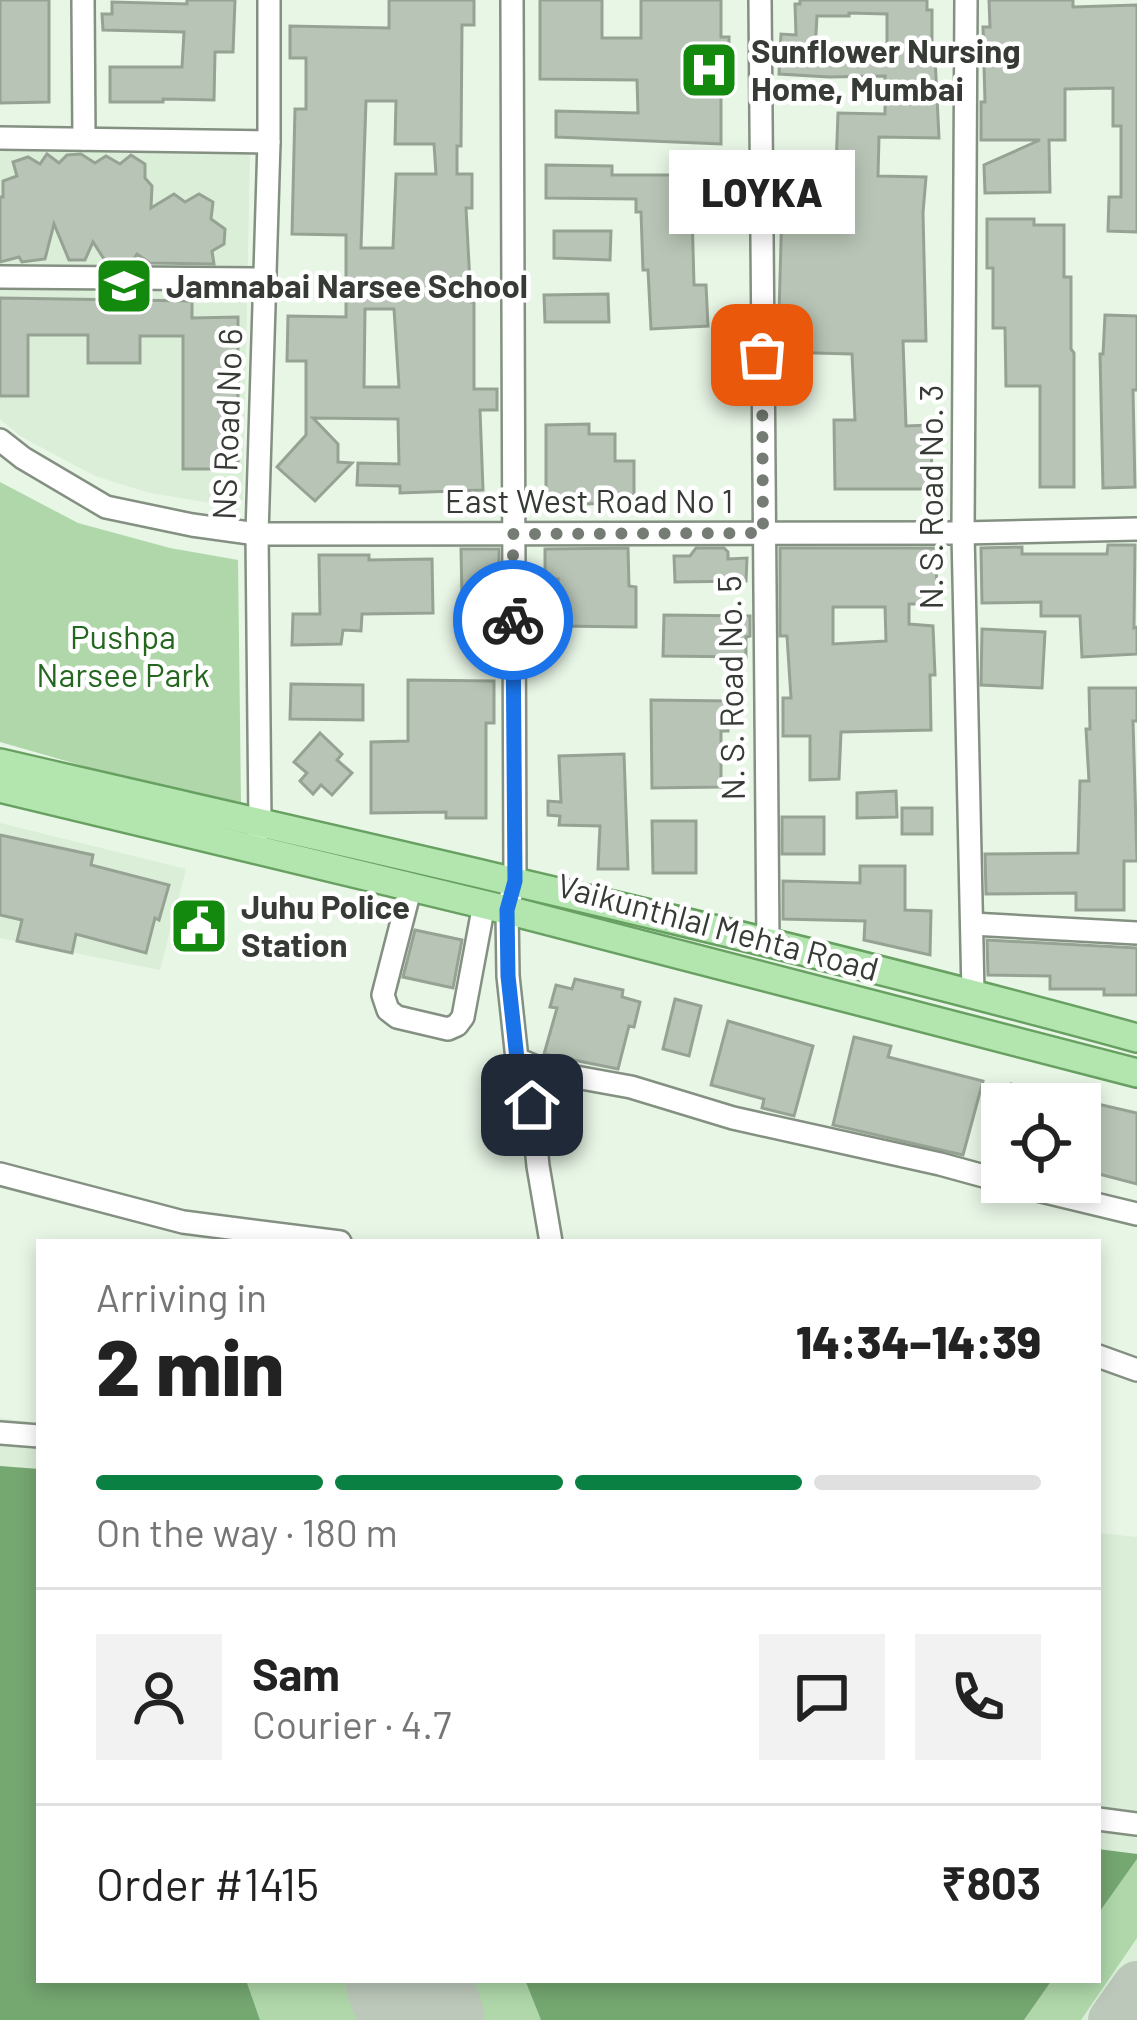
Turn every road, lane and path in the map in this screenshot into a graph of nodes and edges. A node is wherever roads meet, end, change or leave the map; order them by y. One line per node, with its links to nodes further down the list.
1 (83, 0): 7 (street)
2 (269, 0): 8 (street, NS Road No 6)
3 (512, 0): 16 (street)
4 (760, 0): 13 (street, N. S. Road No. 5)
5 (967, 0): 14 (street, N. S. Road No. 3)
6 (0, 138): 7 (street)
7 (84, 139): 8 (street)
8 (269, 142): 10 (street, NS Road No 6)
9 (0, 277): 10 (street)
10 (265, 279): 15 (street, NS Road No 6)
11 (0, 440): 15 (street, East West Road No 1)
12 (1137, 529): 14 (street, East West Road No 1)
13 (763, 533): 14 (street, East West Road No 1); 16 (street, East West Road No 1); 25 (street, N. S. Road No. 5)
14 (963, 533): 23 (street, N. S. Road No. 3)
15 (257, 534): 16 (street, East West Road No 1); 19 (street, NS Road No 6)
16 (513, 534): 20 (street)
17 (0, 763): 19 (main road, Vaikunthlal Mehta Road)
18 (0, 788): 19 (main road, Vaikunthlal Mehta Road)
19 (257, 836): 20 (main road, Vaikunthlal Mehta Road); 21 (main road, Vaikunthlal Mehta Road)
20 (515, 881): 22 (street); 25 (main road, Vaikunthlal Mehta Road)
21 (410, 886): 22 (main road, Vaikunthlal Mehta Road); 22 (street)
22 (495, 907): 28 (street); 29 (main road, Vaikunthlal Mehta Road)
23 (972, 925): 24 (street); 26 (street, N. S. Road No. 3)
24 (1137, 933)
25 (768, 943): 26 (main road, Vaikunthlal Mehta Road)
26 (974, 993): 27 (main road, Vaikunthlal Mehta Road)
27 (1137, 1038)
28 (517, 1059): 31 (street); 35 (street)
29 (1137, 1073)
30 (0, 1174): 34 (street)
31 (981, 1175)
32 (1091, 1203): 33 (street)
33 (1137, 1214)
34 (316, 1239)
35 (550, 1239)
36 (1101, 1356): 37 (street)
37 (1137, 1370)
38 (0, 1433): 39 (street)
39 (36, 1436)
40 (1101, 1819): 41 (street)
41 (1137, 1824)

